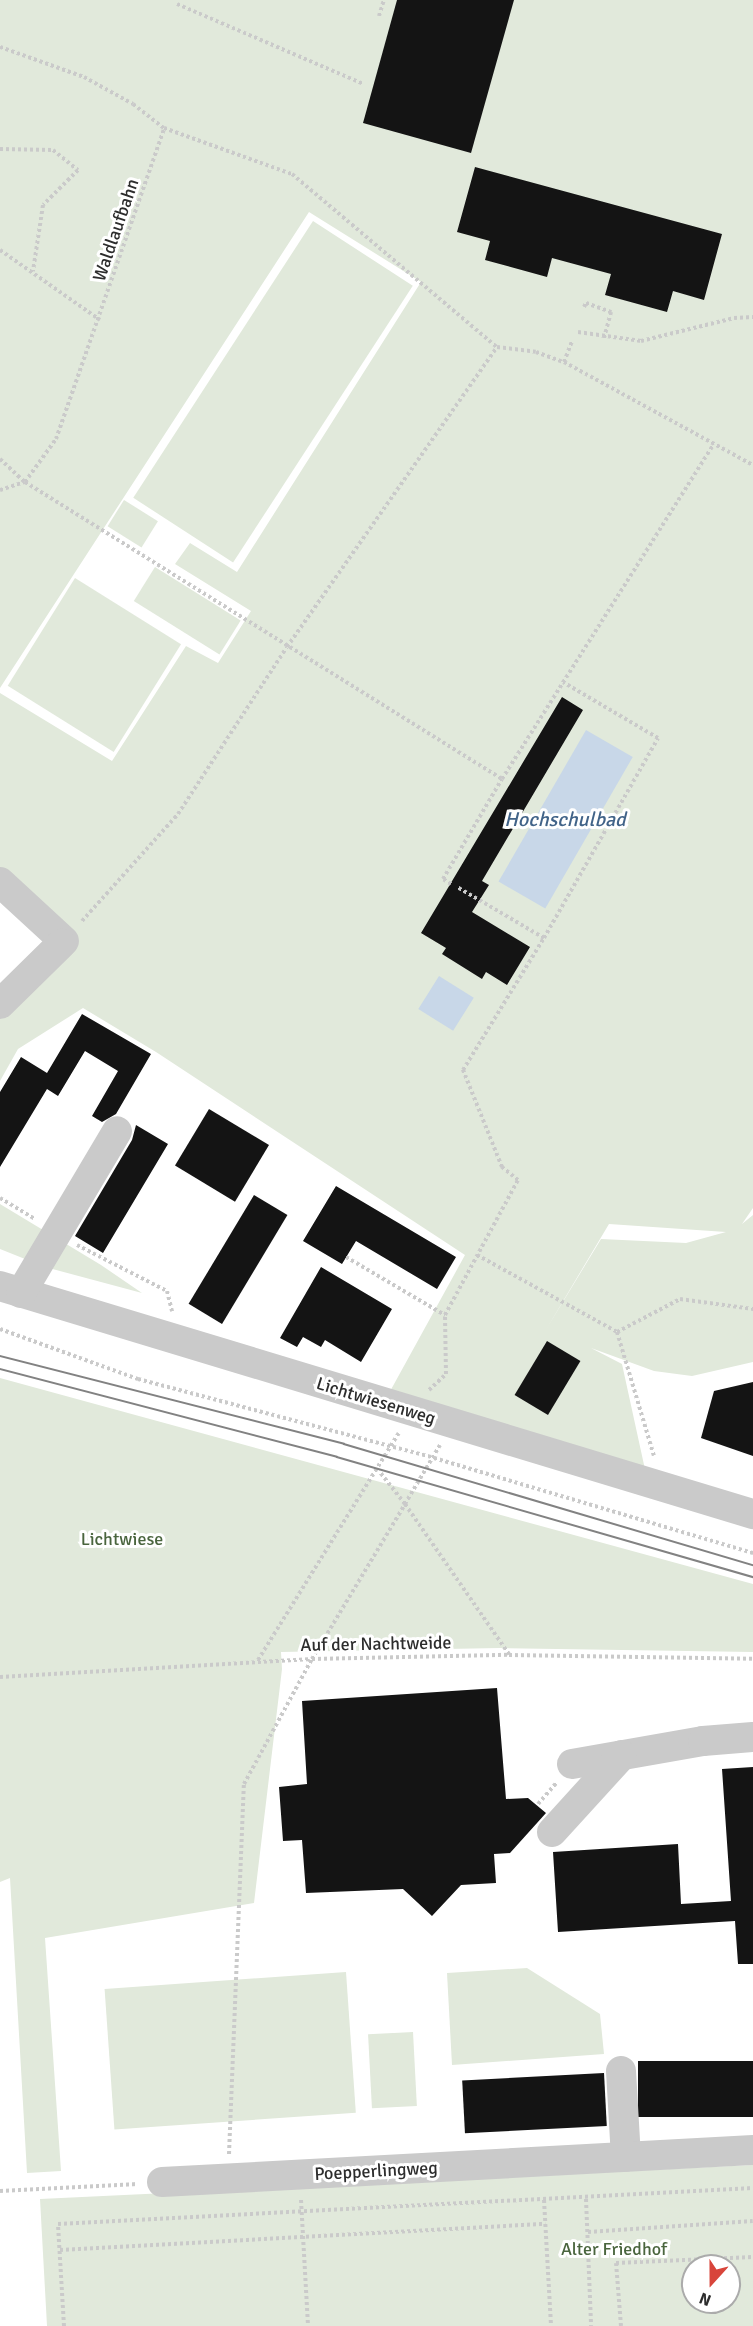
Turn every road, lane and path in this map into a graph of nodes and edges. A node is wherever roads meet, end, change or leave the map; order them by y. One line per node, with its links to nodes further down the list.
1 (384, 0): 3 (path)
2 (177, 4): 5 (path)
3 (379, 16)
4 (0, 47): 6 (path)
5 (364, 84)
6 (164, 128): 12 (path, Waldlaufbahn); 16 (path)
7 (0, 149): 9 (path)
8 (0, 250): 9 (path)
9 (33, 271): 12 (path)
10 (584, 307): 14 (path)
11 (753, 317): 14 (path)
12 (100, 320): 21 (path, Waldlaufbahn)
13 (578, 332): 14 (path)
14 (604, 338)
15 (572, 341): 17 (path)
16 (497, 347): 17 (path); 23 (path)
17 (564, 362): 18 (path)
18 (714, 444): 20 (path); 24 (path)
19 (0, 459): 21 (path)
20 (753, 465)
21 (25, 482): 22 (path); 23 (path)
22 (0, 490)
23 (287, 647): 25 (path); 30 (path)
24 (563, 682): 25 (path); 29 (path)
25 (502, 779): 27 (path)
26 (0, 882): 30 (street)
27 (451, 884)
28 (457, 887): 29 (path)
29 (544, 938): 35 (path)
30 (62, 943): 31 (street)
31 (0, 1004)
32 (117, 1131): 34 (street)
33 (0, 1198): 34 (path)
34 (56, 1233): 37 (street); 42 (path)
35 (477, 1255): 39 (path); 41 (path)
36 (346, 1257): 39 (path)
37 (11, 1289): 42 (street, Lichtwiesenweg)
38 (753, 1309): 41 (path)
39 (445, 1315): 43 (path)
40 (0, 1329): 45 (path)
41 (617, 1332): 48 (path)
42 (180, 1342): 43 (street, Lichtwiesenweg)
43 (410, 1410): 44 (street, Lichtwiesenweg); 45 (path)
44 (451, 1423): 46 (path); 48 (street, Lichtwiesenweg)
45 (393, 1446): 46 (path); 47 (path)
46 (434, 1458): 49 (path); 51 (path)
47 (379, 1470): 49 (path); 55 (path)
48 (664, 1488): 50 (street, Lichtwiesenweg)
49 (405, 1504): 52 (path); 53 (path)
50 (753, 1514)
51 (753, 1553)
52 (509, 1655): 53 (path, Auf der Nachtweide); 54 (path, Auf der Nachtweide)
53 (312, 1659): 55 (path, Auf der Nachtweide); 66 (path)
54 (753, 1659)
55 (258, 1660): 56 (path, Auf der Nachtweide)
56 (0, 1677)
57 (753, 1737): 58 (street)
58 (622, 1755): 59 (street); 61 (street)
59 (563, 1775): 60 (path)
60 (538, 1804)
61 (552, 1832)
62 (621, 2071): 63 (street)
63 (626, 2148): 64 (street, Poepperlingweg); 65 (street, Poepperlingweg)
64 (753, 2150)
65 (299, 2175): 66 (street, Poepperlingweg); 72 (path)
66 (228, 2179): 67 (street, Poepperlingweg)
67 (162, 2182): 69 (path)
68 (753, 2188): 70 (path)
69 (0, 2191)
70 (586, 2199): 71 (path); 75 (path)
71 (543, 2200): 72 (path); 74 (path)
72 (302, 2212): 76 (path); 77 (path)
73 (753, 2221): 75 (path)
74 (545, 2224): 76 (path); 81 (path)
75 (588, 2232): 82 (path)
76 (303, 2238): 77 (path); 80 (path)
77 (60, 2250): 79 (path)
78 (753, 2257): 83 (path)
79 (64, 2326)
80 (308, 2326)
81 (551, 2326)
82 (591, 2326)
83 (621, 2326)

